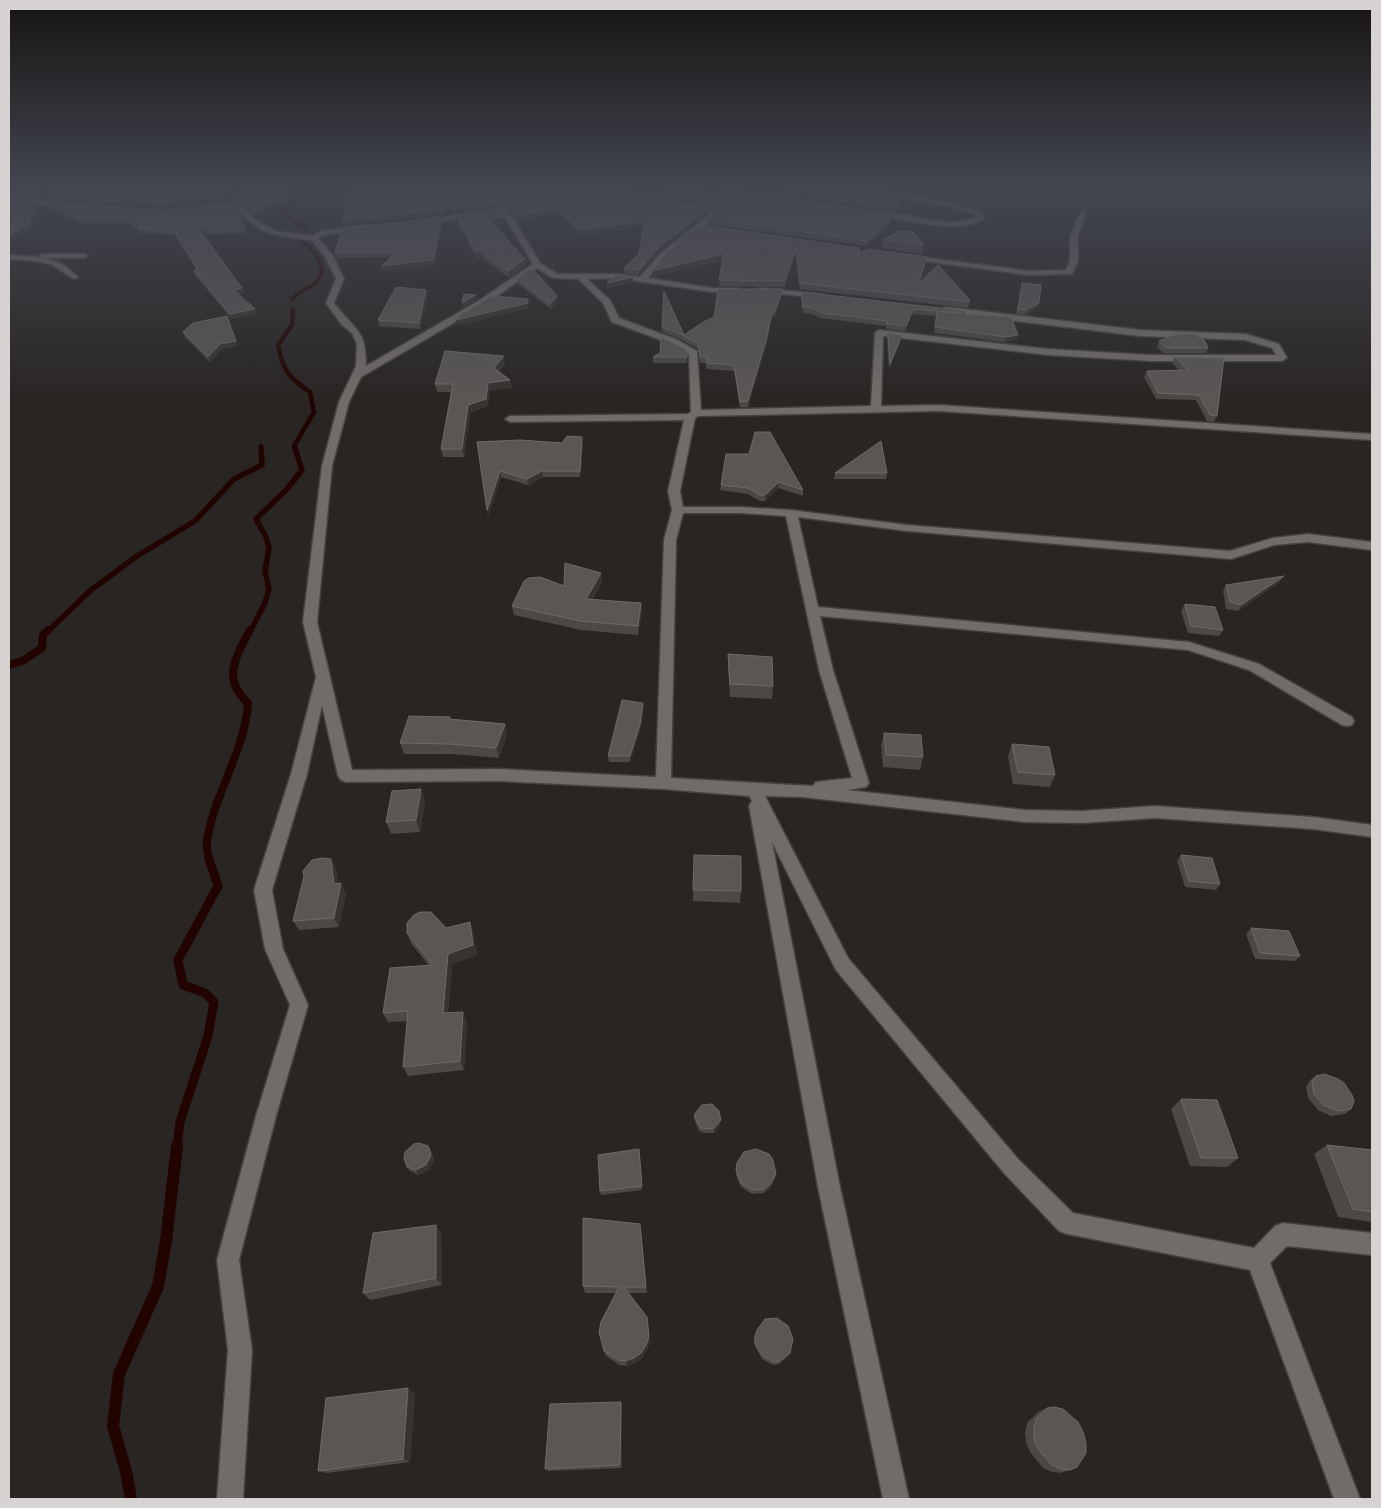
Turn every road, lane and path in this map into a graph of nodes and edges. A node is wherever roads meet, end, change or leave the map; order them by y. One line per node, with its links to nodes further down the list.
1 (22, 258): 8 (street)
2 (330, 258): 13 (street)
3 (533, 258): 7 (street)
4 (661, 258): 10 (street)
5 (915, 258): 6 (street)
6 (1074, 258)
7 (537, 265): 9 (street); 13 (street)
8 (74, 277)
9 (580, 277): 10 (street); 15 (street)
10 (643, 279): 11 (street)
11 (834, 297)
12 (941, 310): 14 (street)
13 (357, 375): 22 (street)
14 (876, 410): 15 (street); 17 (street)
15 (693, 415): 16 (street); 18 (street)
16 (510, 419)
17 (1372, 436)
18 (678, 510): 19 (street); 24 (street)
19 (791, 513): 20 (street); 21 (street)
20 (1372, 546)
21 (812, 611): 23 (street); 25 (street)
22 (322, 676): 24 (street); 29 (street)
23 (1347, 721)
24 (664, 783): 25 (street)
25 (754, 790): 26 (street); 28 (street); 30 (street)
26 (1372, 831)
27 (1372, 1244): 28 (street)
28 (1258, 1260): 31 (street)
29 (230, 1499)
30 (896, 1499)
31 (1347, 1499)

